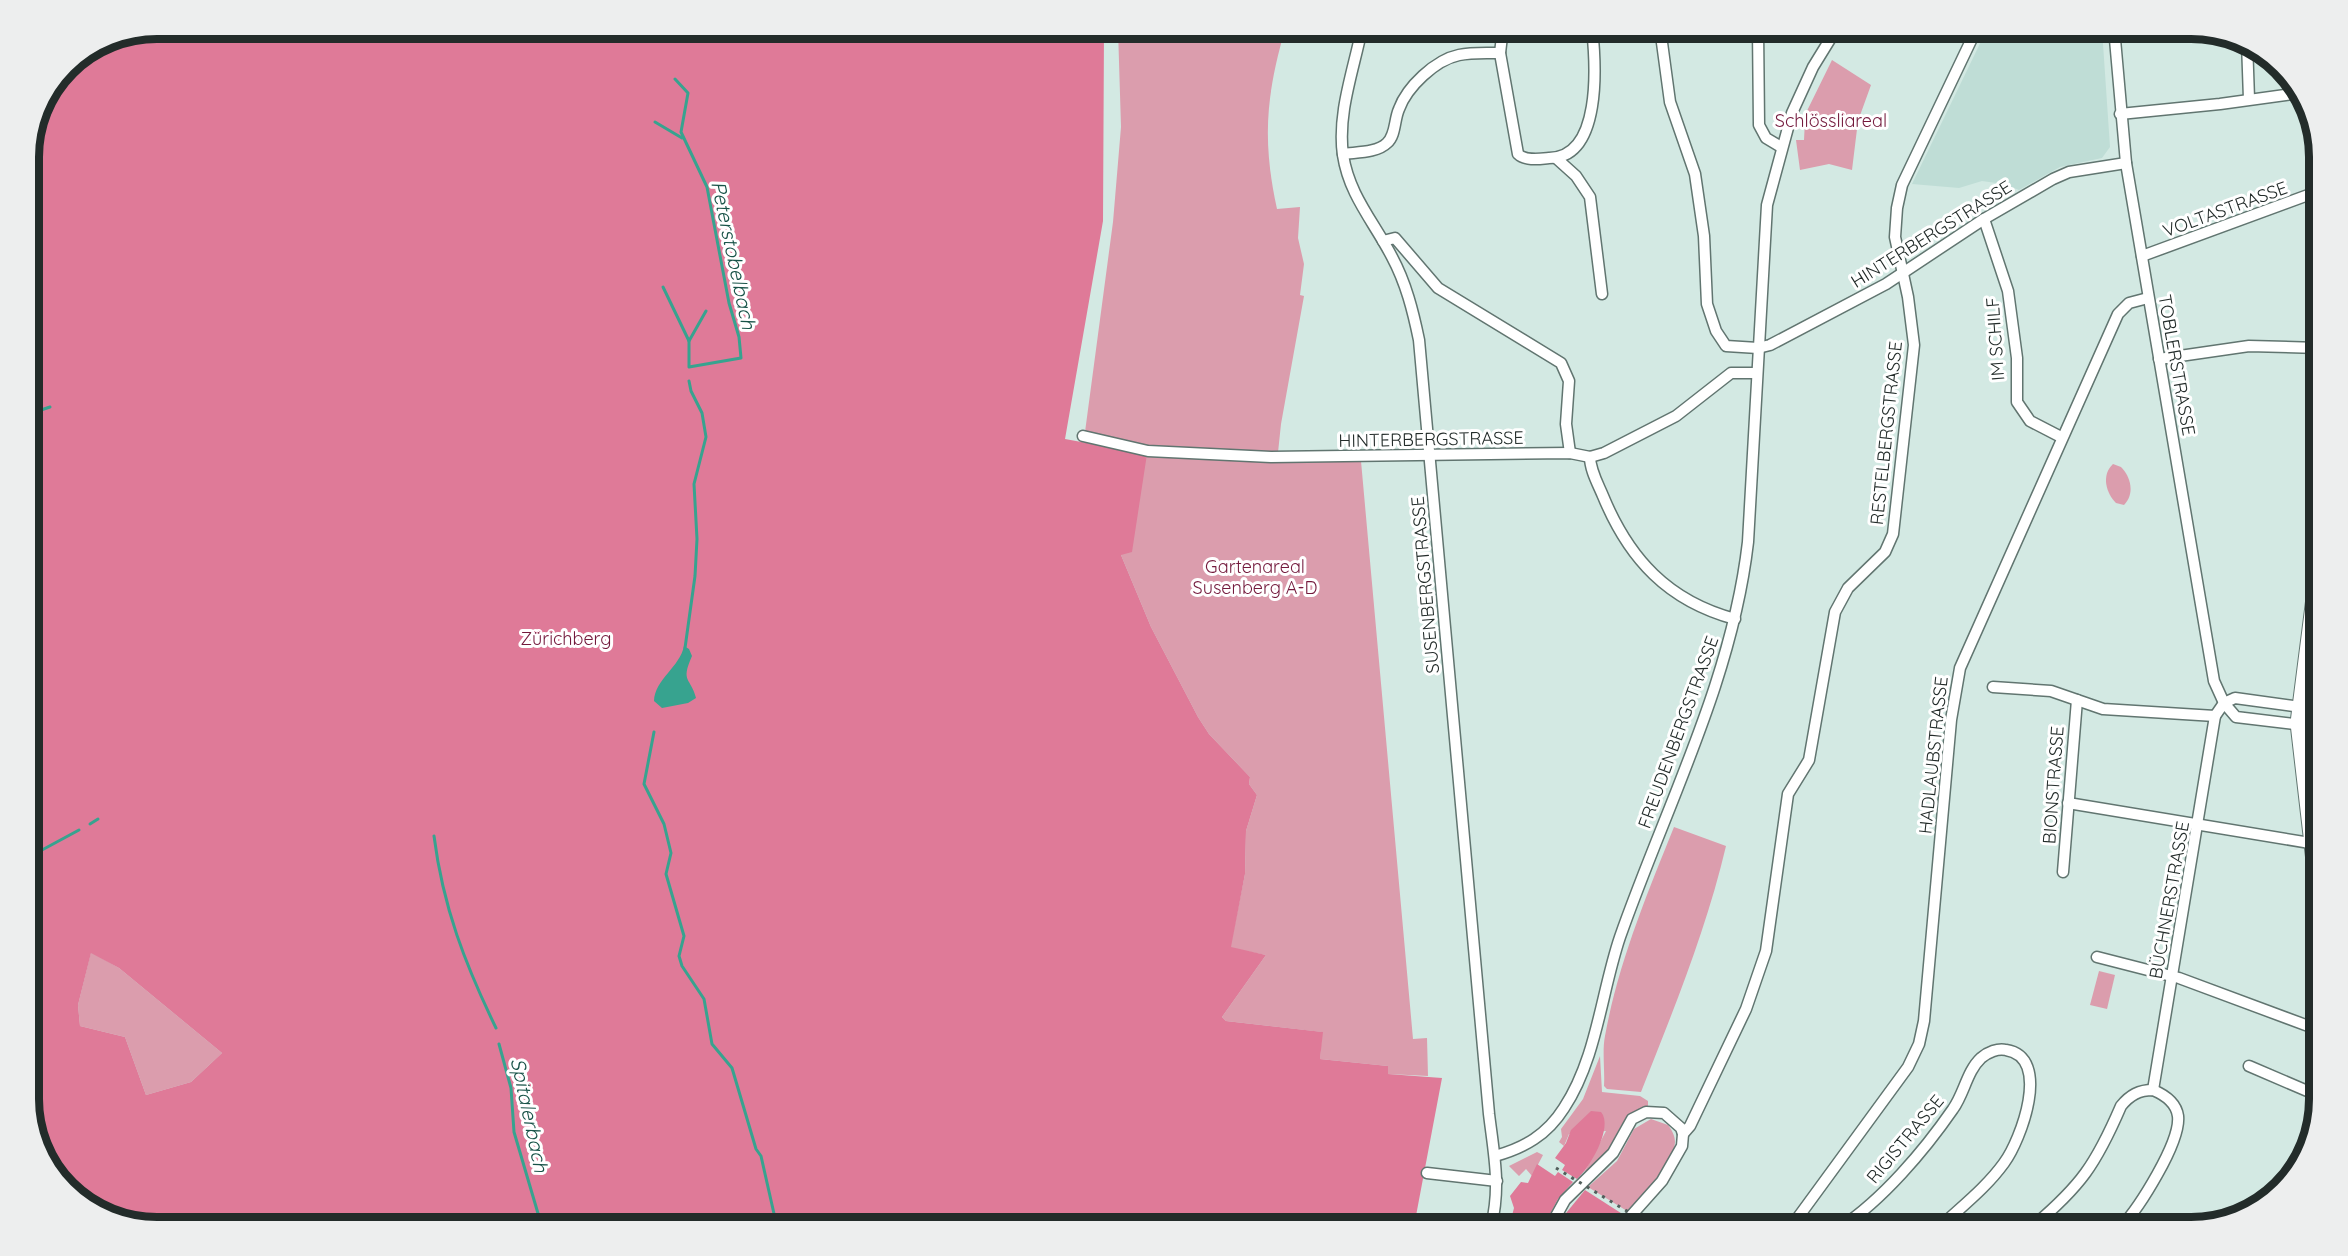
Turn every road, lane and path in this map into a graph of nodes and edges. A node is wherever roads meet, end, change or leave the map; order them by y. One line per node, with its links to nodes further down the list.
1 (1360, 39): 15 (street, SUSENBERGSTRASSE)
2 (1502, 39): 9 (street)
3 (1593, 39): 16 (street)
4 (1661, 39): 25 (street)
5 (1758, 39): 14 (street)
6 (1831, 39): 14 (street, FREUDENBERGSTRASSE)
7 (1972, 39): 22 (street, RESTELBERGSTRASSE)
8 (2115, 39): 13 (street, TOBLERSTRASSE)
9 (1500, 53): 15 (street); 16 (street)
10 (2247, 54): 12 (street)
11 (2291, 94): 12 (street)
12 (2249, 99): 13 (street)
13 (2120, 114): 17 (street, TOBLERSTRASSE)
14 (1781, 147): 25 (street, FREUDENBERGSTRASSE)
15 (1343, 154): 20 (street, SUSENBERGSTRASSE)
16 (1556, 158): 23 (street)
17 (2126, 163): 19 (street, HINTERBERGSTRASSE); 21 (street, TOBLERSTRASSE)
18 (2309, 195): 21 (street, VOLTASTRASSE)
19 (1984, 219): 22 (street, HINTERBERGSTRASSE); 30 (street, IM SCHILF)
20 (1383, 241): 31 (street); 32 (street, SUSENBERGSTRASSE)
21 (2142, 256): 24 (street, TOBLERSTRASSE)
22 (1902, 274): 25 (street, HINTERBERGSTRASSE); 54 (street, RESTELBERGSTRASSE)
23 (1602, 294)
24 (2148, 298): 27 (street, TOBLERSTRASSE); 30 (street, HADLAUBSTRASSE)
25 (1758, 348): 28 (street, FREUDENBERGSTRASSE)
26 (2309, 348): 27 (street)
27 (2159, 359): 38 (street, TOBLERSTRASSE)
28 (1756, 373): 33 (street); 34 (street, FREUDENBERGSTRASSE)
29 (1083, 436): 32 (street, HINTERBERGSTRASSE)
30 (2061, 438): 61 (street, HADLAUBSTRASSE)
31 (1570, 453): 32 (street, HINTERBERGSTRASSE); 33 (street, HINTERBERGSTRASSE)
32 (1429, 457): 55 (street, SUSENBERGSTRASSE)
33 (1590, 457): 34 (street)
34 (1735, 619): 55 (street, FREUDENBERGSTRASSE)
35 (2309, 641): 39 (street)
36 (1993, 687): 37 (street)
37 (2077, 700): 40 (street); 44 (street, BIONSTRASSE)
38 (2224, 703): 39 (street); 40 (street); 41 (street)
39 (2301, 707): 41 (street)
40 (2216, 716): 45 (street, BÜCHNERSTRASSE)
41 (2298, 723): 42 (street); 43 (street)
42 (2309, 725)
43 (2309, 797)
44 (2068, 803): 45 (street); 47 (street, BIONSTRASSE)
45 (2199, 824): 46 (street); 49 (street, BÜCHNERSTRASSE)
46 (2309, 843)
47 (2063, 872)
48 (2097, 957): 49 (street)
49 (2173, 976): 50 (street); 52 (street, BÜCHNERSTRASSE)
50 (2309, 1026)
51 (2249, 1066): 53 (street)
52 (2153, 1090): 64 (street); 65 (street)
53 (2309, 1092)
54 (1683, 1134): 59 (street); 60 (street, RESTELBERGSTRASSE)
55 (1496, 1156): 57 (street, SUSENBERGSTRASSE)
56 (1427, 1173): 57 (street)
57 (1497, 1181): 58 (street, SUSENBERGSTRASSE)
58 (1492, 1217)
59 (1556, 1217)
60 (1631, 1217)
61 (1798, 1217)
62 (1854, 1217): 63 (street, RIGISTRASSE)
63 (1951, 1217)
64 (2044, 1217)
65 (2129, 1217)

